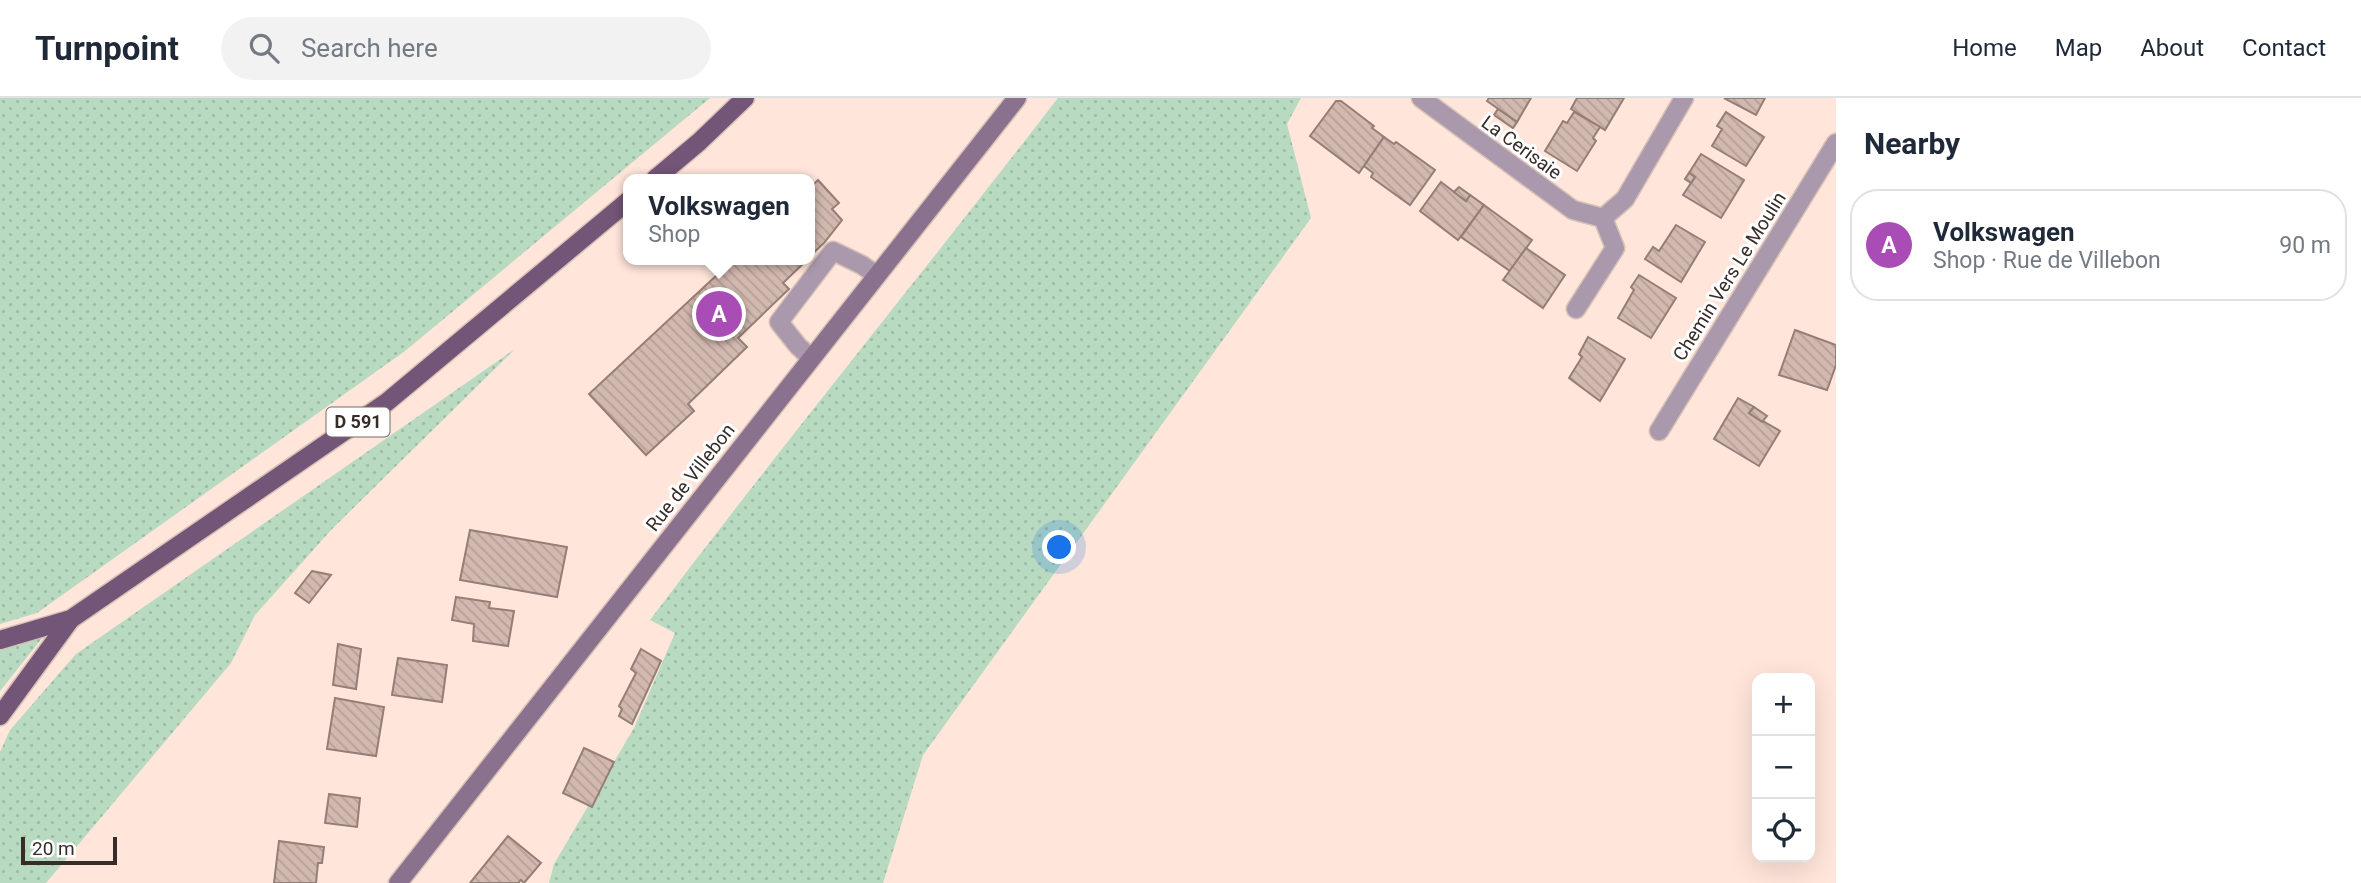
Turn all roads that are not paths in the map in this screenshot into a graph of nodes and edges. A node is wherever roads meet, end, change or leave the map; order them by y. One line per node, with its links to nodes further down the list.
1 (745, 98): 6 (main road)
2 (1017, 98): 9 (main road, Rue de Villebon)
3 (1421, 98): 8 (street, La Cerisaie)
4 (1684, 98): 8 (street)
5 (1836, 142): 12 (street, Chemin Vers Le Moulin)
6 (661, 174)
7 (623, 205): 13 (main road, D 591)
8 (1603, 218): 10 (street)
9 (877, 275): 11 (main road, Rue de Villebon); 11 (street)
10 (1576, 309)
11 (811, 358): 16 (main road, Rue de Villebon)
12 (1659, 431)
13 (71, 619): 14 (main road, D 591); 15 (main road, D 591)
14 (0, 640)
15 (0, 716)
16 (398, 883)

